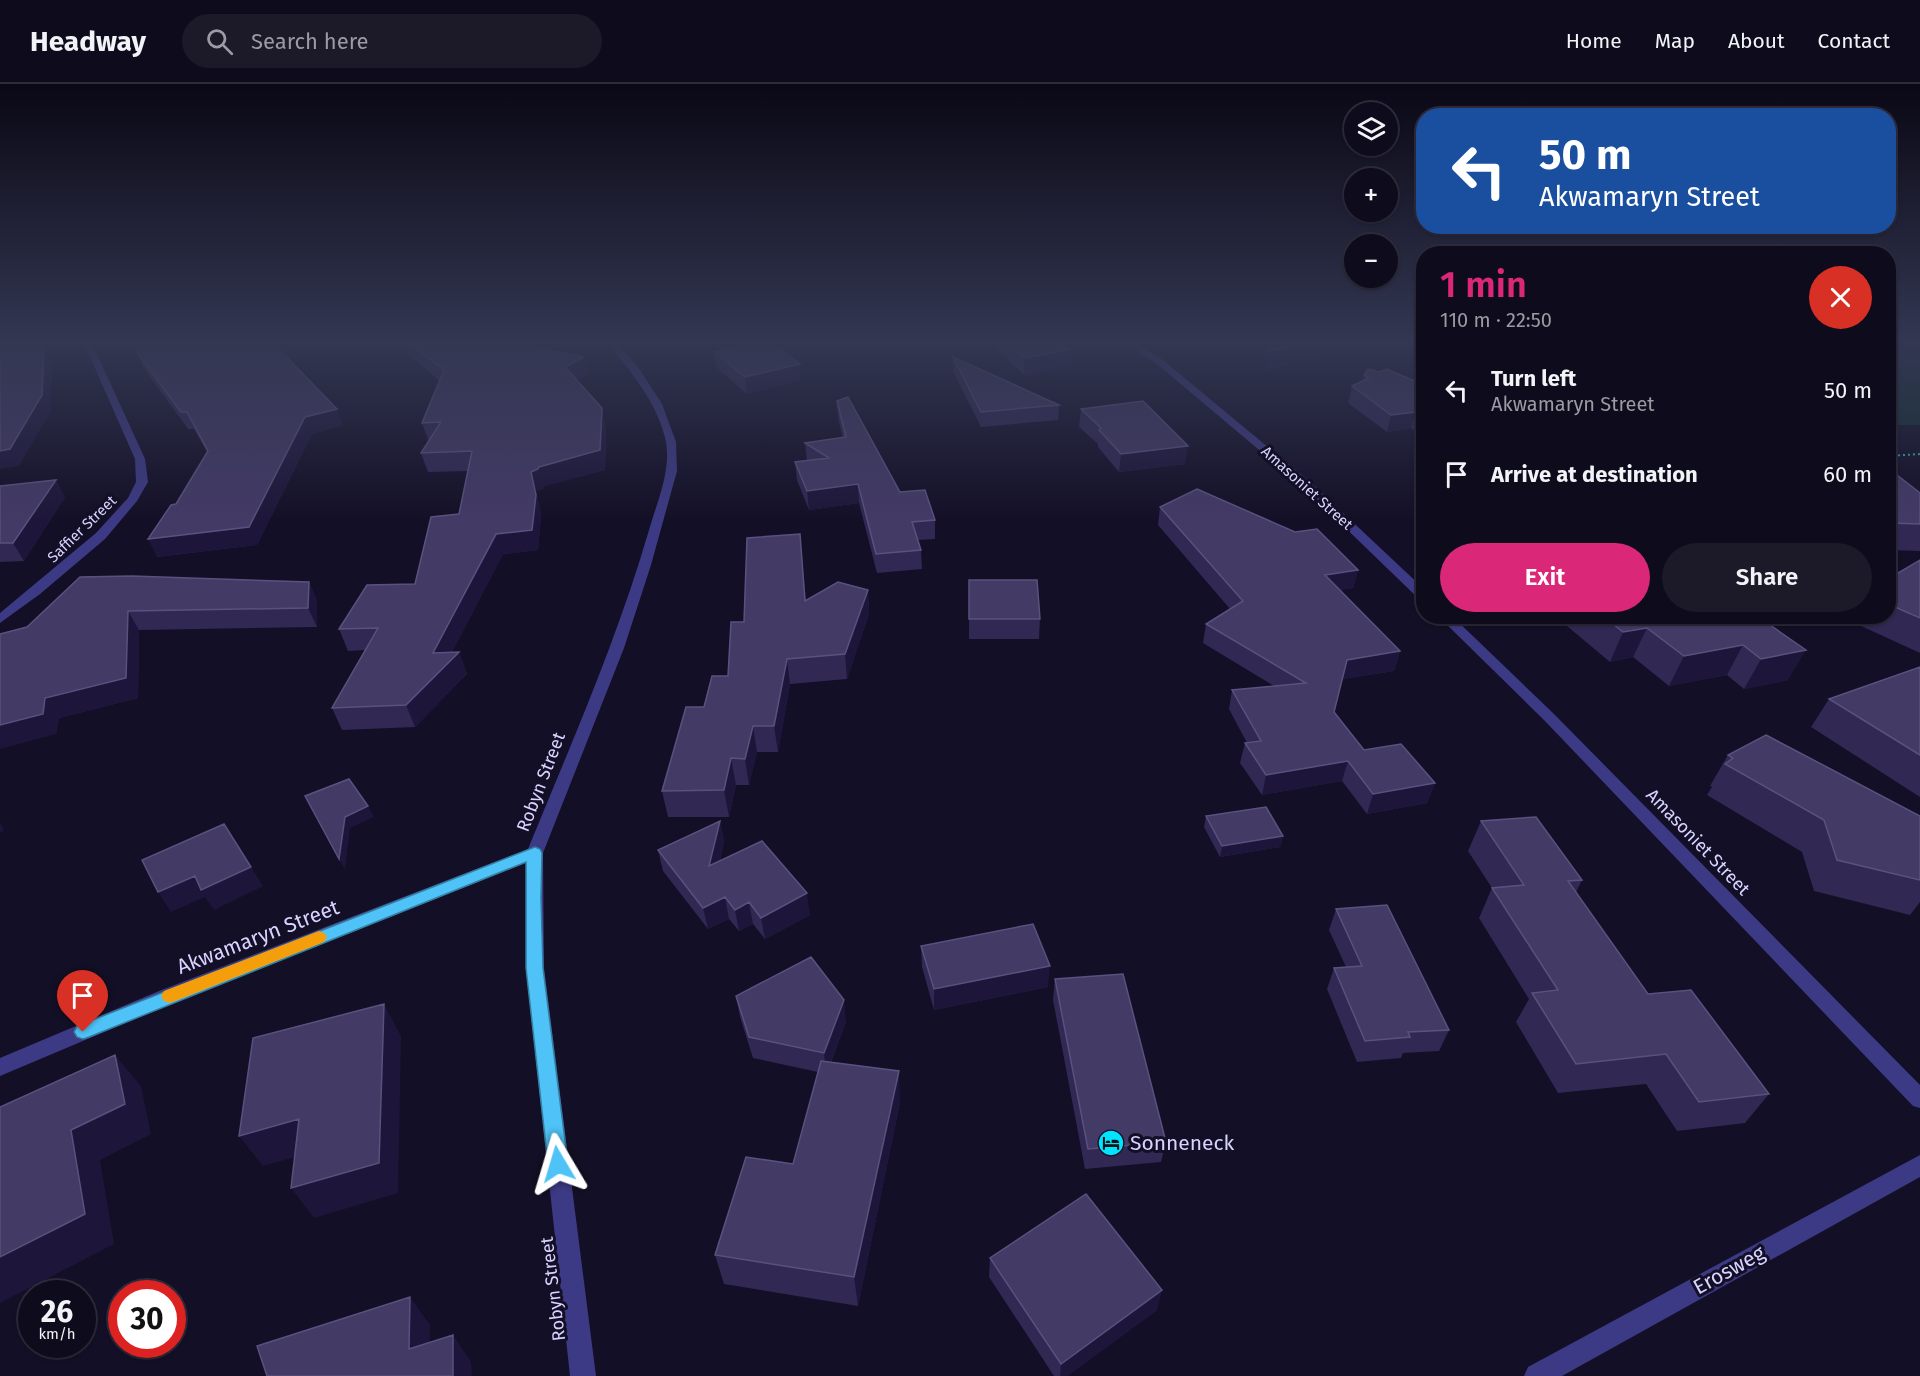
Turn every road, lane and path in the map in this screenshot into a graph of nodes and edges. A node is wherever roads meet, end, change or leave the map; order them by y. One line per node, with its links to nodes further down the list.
1 (114, 401): 7 (street, Saffier Street)
2 (655, 401): 9 (street, Robyn Street)
3 (1207, 401): 6 (street, Amasoniet Street)
4 (1920, 454): 5 (path)
5 (1896, 456)
6 (1416, 588)
7 (0, 619)
8 (1452, 624): 11 (street, Amasoniet Street)
9 (535, 853): 10 (street, Akwamaryn Street); 13 (street, Robyn Street)
10 (0, 1067)
11 (1920, 1099)
12 (1920, 1165): 14 (street, Erosweg)
13 (583, 1376)
14 (1537, 1376)

